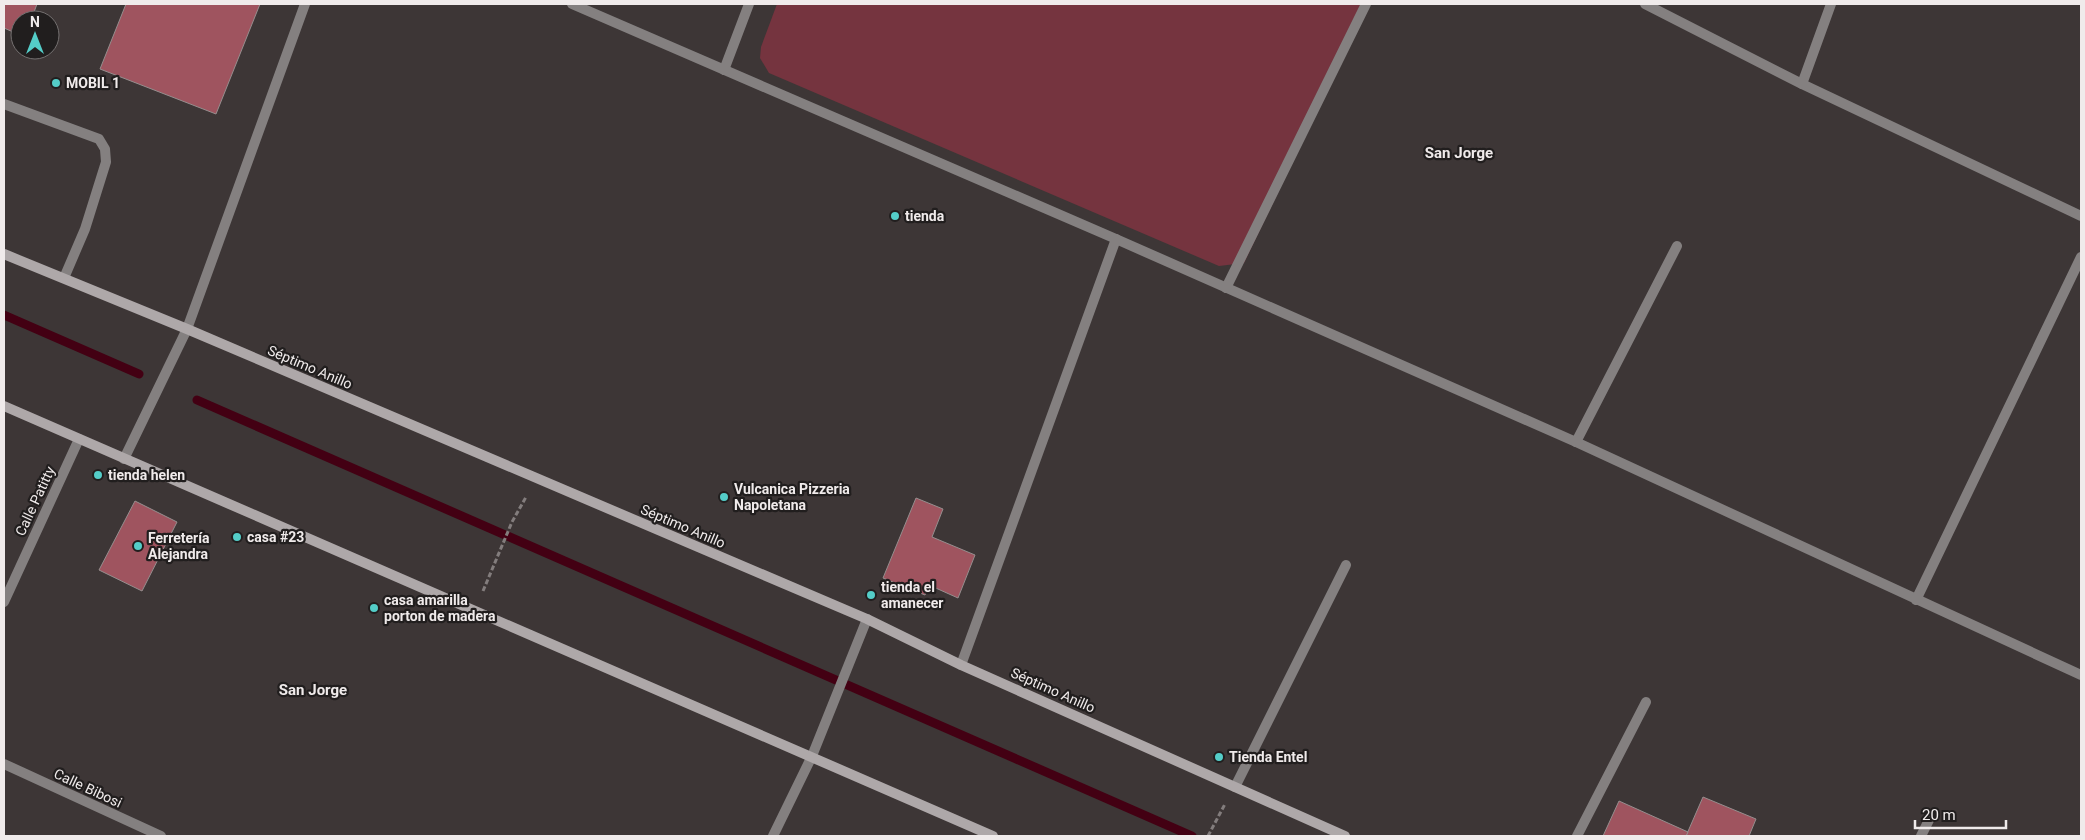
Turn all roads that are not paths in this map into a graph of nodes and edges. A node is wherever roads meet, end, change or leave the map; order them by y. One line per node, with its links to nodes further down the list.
1 (305, 4): 17 (street)
2 (572, 4): 7 (street)
3 (749, 4): 7 (street)
4 (1366, 4): 16 (street)
5 (1645, 4): 8 (street)
6 (1831, 4): 8 (street)
7 (724, 70): 11 (street)
8 (1802, 84): 10 (street)
9 (4, 104): 15 (street)
10 (2081, 216)
11 (1116, 239): 16 (street); 26 (street)
12 (1678, 246): 20 (street)
13 (4, 254): 15 (main road, Séptimo Anillo)
14 (2081, 257): 23 (street)
15 (64, 278): 17 (main road, Séptimo Anillo)
16 (1226, 288): 20 (street)
17 (187, 329): 21 (street); 25 (main road, Séptimo Anillo)
18 (4, 406): 19 (main road)
19 (79, 439): 21 (main road); 24 (street, Calle Patitty)
20 (1576, 442): 23 (street)
21 (124, 459): 29 (main road)
22 (1346, 565): 31 (street)
23 (1916, 600): 27 (street)
24 (4, 602)
25 (867, 619): 26 (main road, Séptimo Anillo); 29 (street)
26 (961, 665): 31 (main road, Séptimo Anillo)
27 (2081, 675)
28 (1646, 702): 37 (street)
29 (812, 756): 34 (street); 35 (main road)
30 (4, 764): 33 (street, Calle Bibosi)
31 (1235, 787): 36 (main road, Séptimo Anillo)
32 (1930, 818): 38 (street)
33 (161, 836)
34 (773, 836)
35 (993, 836)
36 (1345, 836)
37 (1576, 836)
38 (1921, 836)

